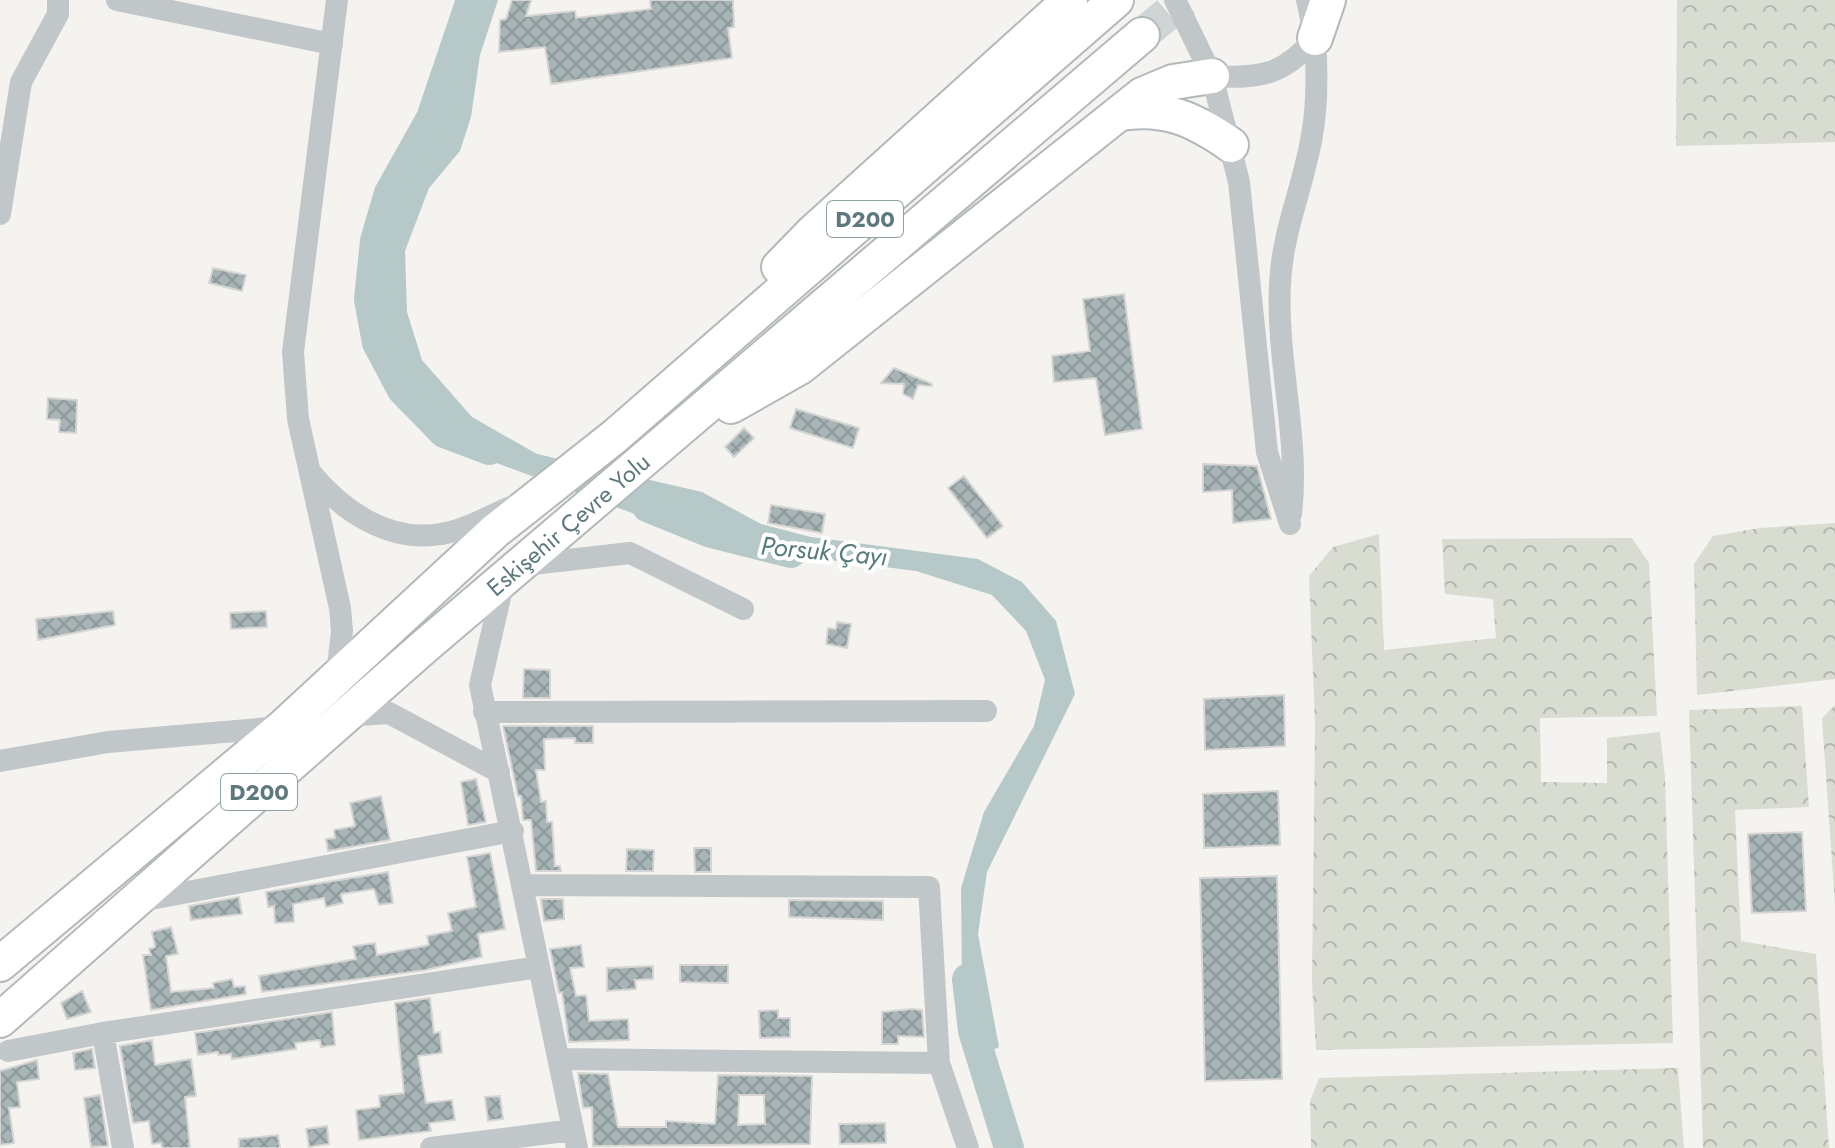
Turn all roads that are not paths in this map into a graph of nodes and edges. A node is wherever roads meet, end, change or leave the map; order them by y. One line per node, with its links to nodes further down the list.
1 (58, 0): 15 (street)
2 (117, 0): 11 (street)
3 (337, 0): 11 (street)
4 (1070, 0): 17 (highway)
5 (1116, 0): 17 (highway, Eskişehir Çevre Yolu / D200)
6 (1175, 0): 12 (street)
7 (1307, 0): 10 (street)
8 (1328, 0): 10 (highway)
9 (1142, 35): 18 (highway, Eskişehir Çevre Yolu / D200)
10 (1315, 38): 12 (street); 14 (street)
11 (332, 44): 19 (street)
12 (1212, 76): 13 (highway); 14 (street)
13 (1119, 113): 14 (highway); 18 (highway)
14 (1231, 145)
15 (5, 157): 16 (street)
16 (0, 214)
17 (614, 437): 20 (highway, Eskişehir Çevre Yolu / D200)
18 (664, 444): 21 (highway, Eskişehir Çevre Yolu / D200)
19 (307, 468): 20 (street); 23 (street)
20 (541, 493): 23 (highway, Eskişehir Çevre Yolu / D200)
21 (512, 573): 22 (street); 25 (street); 26 (highway, Eskişehir Çevre Yolu / D200)
22 (743, 609)
23 (337, 675): 27 (highway, Eskişehir Çevre Yolu / D200)
24 (986, 711): 25 (street)
25 (484, 712): 29 (street)
26 (345, 716): 29 (street); 32 (highway, Eskişehir Çevre Yolu / D200)
27 (283, 727): 28 (street); 33 (highway, Eskişehir Çevre Yolu / D200)
28 (0, 761)
29 (499, 772): 30 (street)
30 (513, 831): 31 (street); 32 (street)
31 (524, 885): 34 (street); 38 (street)
32 (134, 902): 36 (highway, Eskişehir Çevre Yolu / D200)
33 (0, 964)
34 (539, 967): 35 (street); 37 (street)
35 (103, 1033): 36 (street); 40 (street)
36 (4, 1035)
37 (559, 1059): 38 (street); 39 (street)
38 (939, 1063): 42 (street)
39 (575, 1139): 41 (street)
40 (123, 1148)
41 (431, 1148)
42 (968, 1148)

